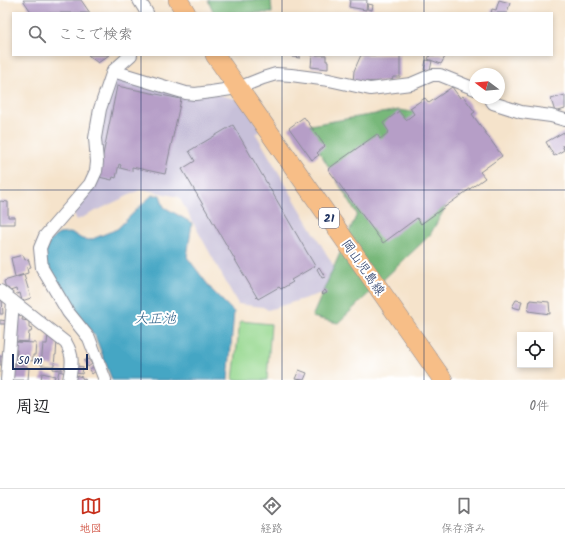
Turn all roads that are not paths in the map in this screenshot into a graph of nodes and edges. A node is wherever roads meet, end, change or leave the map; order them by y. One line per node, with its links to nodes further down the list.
1 (139, 0): 3 (street)
2 (178, 0): 4 (main road)
3 (146, 12)
4 (185, 12)
5 (130, 56): 7 (street)
6 (216, 56): 9 (main road, 岡山児島線 / 21)
7 (113, 71): 9 (street); 16 (street)
8 (469, 87): 9 (street)
9 (238, 88): 17 (main road, 岡山児島線 / 21)
10 (496, 104): 11 (street)
11 (565, 120)
12 (0, 291): 13 (street)
13 (12, 301): 14 (street); 15 (street)
14 (7, 380)
15 (69, 380)
16 (105, 380)
17 (443, 380)

